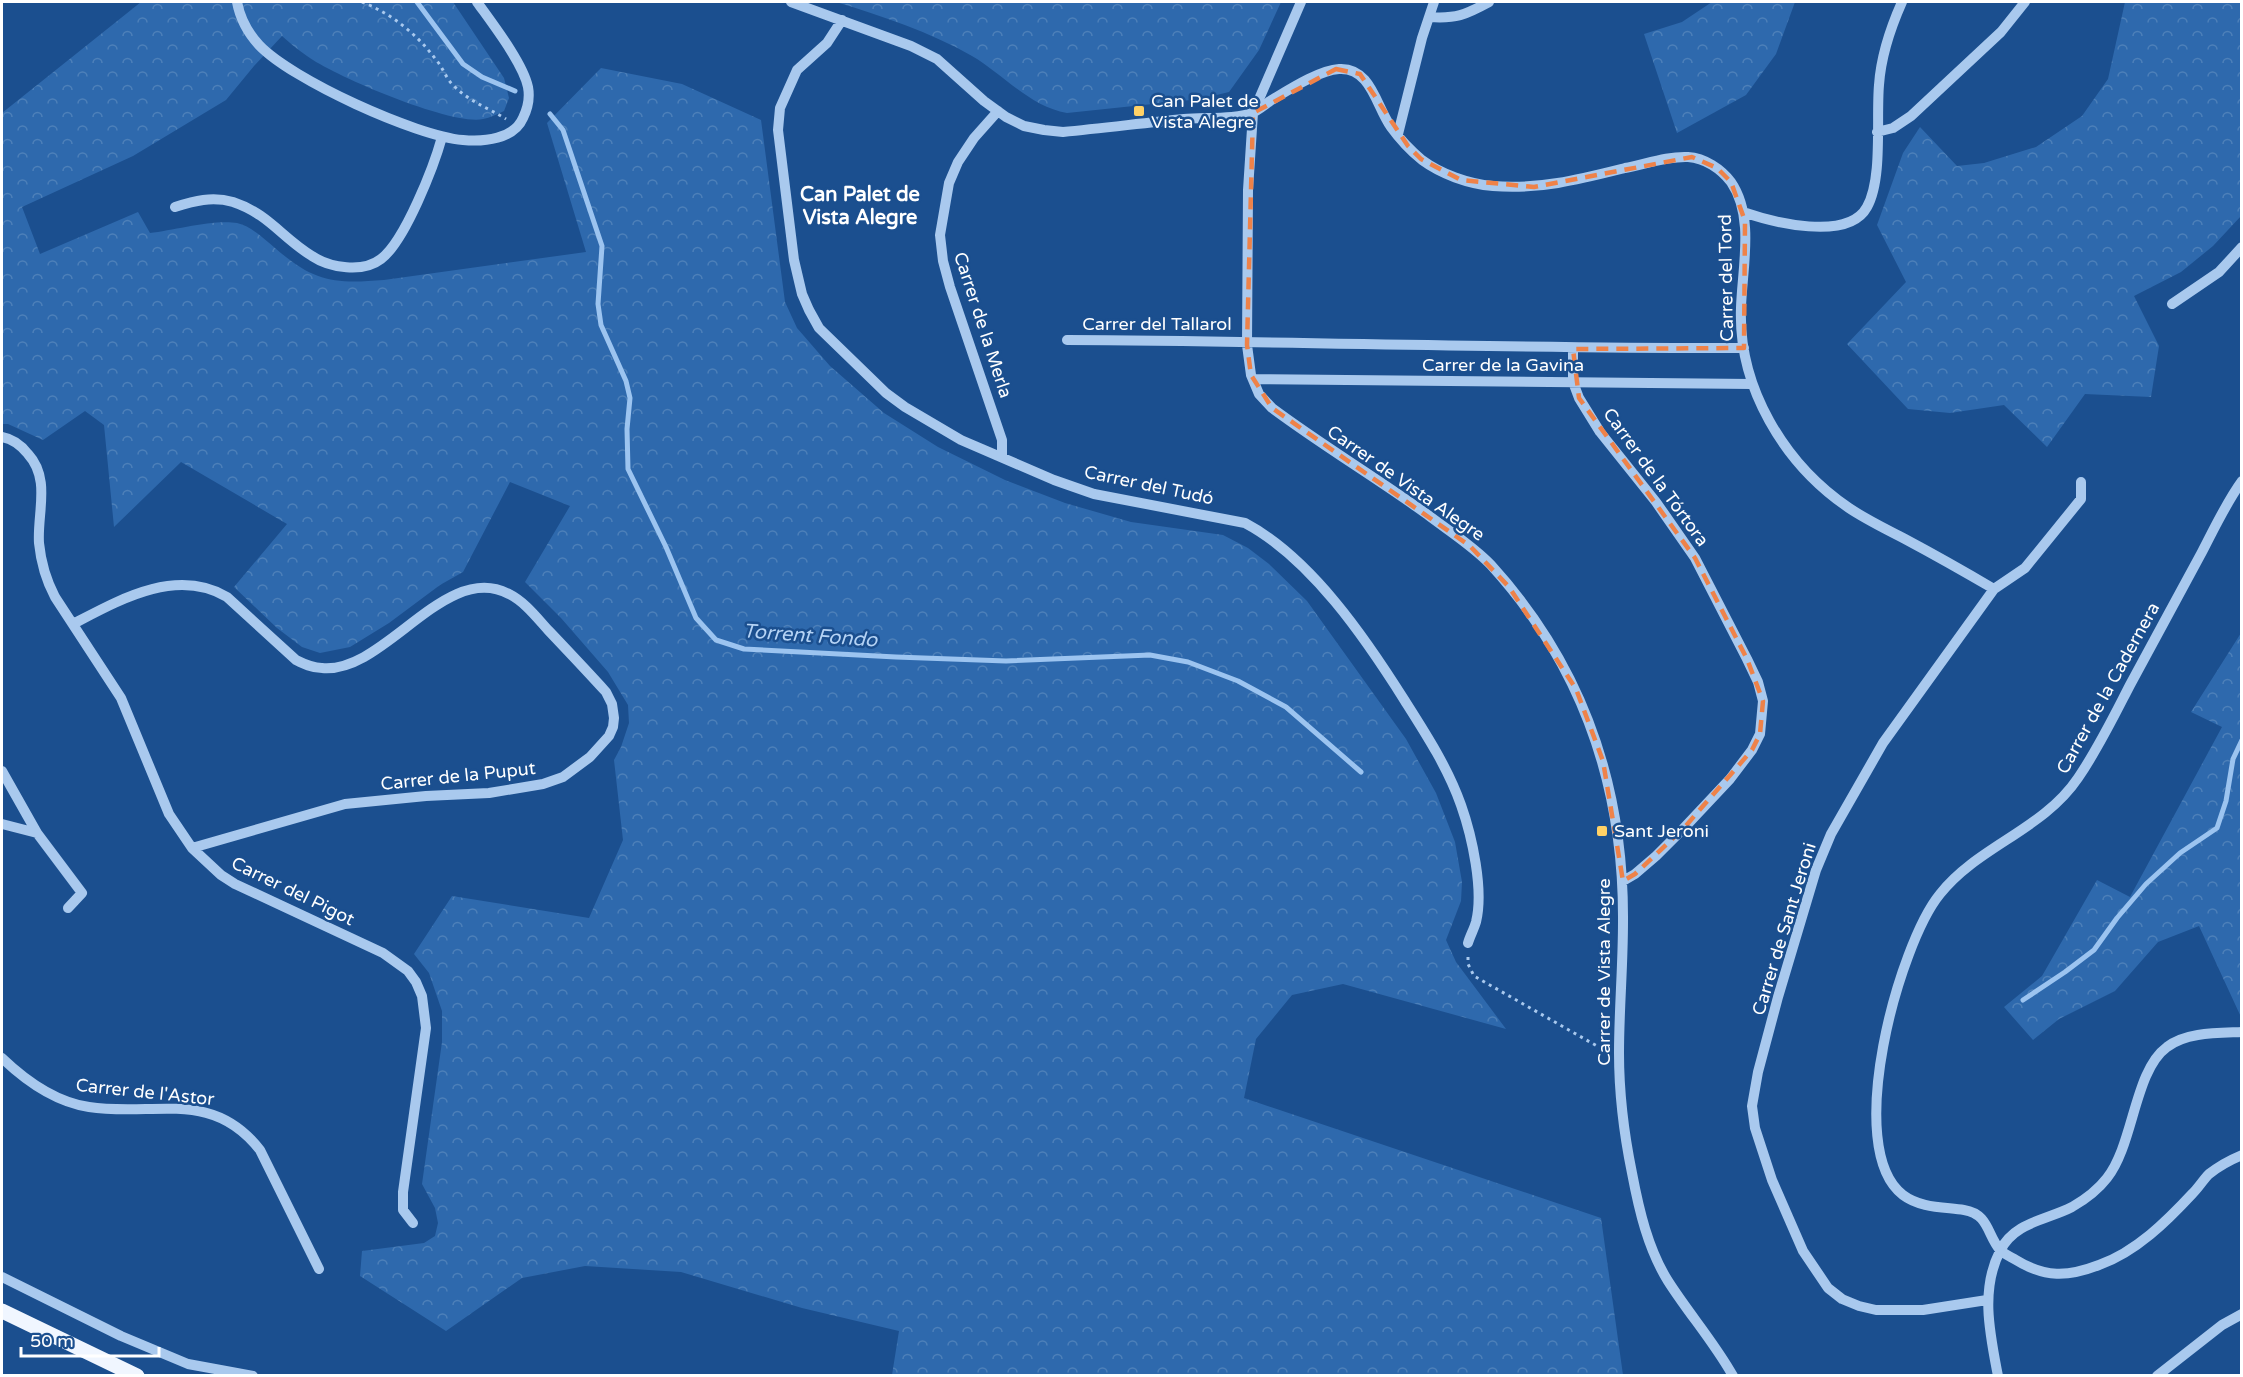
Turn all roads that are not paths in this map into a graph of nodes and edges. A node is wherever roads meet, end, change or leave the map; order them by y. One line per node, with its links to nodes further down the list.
1 (237, 2): 15 (street)
2 (477, 2): 15 (street)
3 (791, 2): 10 (street)
4 (1301, 2): 12 (street)
5 (1434, 2): 9 (street)
6 (1489, 2): 9 (street)
7 (1902, 2): 13 (street)
8 (2025, 2): 13 (street)
9 (1429, 17): 14 (street)
10 (842, 20): 11 (street); 28 (street, Carrer del Tudó)
11 (998, 111): 12 (street); 28 (street, Carrer de la Merla)
12 (1253, 113): 14 (street, Carrer del Tord); 21 (street, Carrer de Vista Alegre)
13 (1877, 132): 17 (street)
14 (1398, 134): 17 (street, Carrer del Tord)
15 (442, 137): 16 (street)
16 (175, 207)
17 (1743, 212): 22 (street, Carrer del Tord)
18 (2241, 247): 19 (street)
19 (2172, 304)
20 (1067, 339): 21 (street, Carrer del Tallarol)
21 (1247, 341): 23 (street, Carrer de la Gavina); 24 (street, Carrer de Vista Alegre)
22 (1744, 348): 23 (street, Carrer de la Gavina); 26 (street, Carrer del Tord)
23 (1573, 349): 25 (street, Carrer de la Tórtora)
24 (1252, 379): 25 (street, Carrer de la Gavina); 37 (street, Carrer de Vista Alegre)
25 (1573, 382): 26 (street, Carrer de la Gavina); 37 (street, Carrer de la Tórtora)
26 (1752, 384): 31 (street, Carrer del Tord)
27 (2, 437): 32 (street, Carrer del Pigot)
28 (1002, 456): 39 (street, Carrer del Tudó)
29 (2241, 481): 44 (street, Carrer de la Cadernera)
30 (2081, 482): 31 (street, Carrer de Sant Jeroni)
31 (1994, 589): 47 (street, Carrer de Sant Jeroni)
32 (73, 624): 36 (street, Carrer del Pigot); 36 (street, Carrer de la Puput)
33 (2, 771): 35 (street)
34 (2, 824): 35 (street)
35 (37, 833): 38 (street)
36 (192, 848): 43 (street, Carrer del Pigot)
37 (1623, 881): 52 (street, Carrer de Vista Alegre)
38 (68, 908)
39 (1468, 943)
40 (2241, 1032): 44 (street)
41 (2, 1058): 45 (street, Carrer de l'Astor)
42 (2241, 1155): 44 (street)
43 (412, 1223)
44 (2000, 1250): 47 (street)
45 (319, 1269)
46 (2, 1277): 51 (street)
47 (1987, 1300): 53 (street)
48 (5, 1312): 50 (main road)
49 (2241, 1314): 54 (street)
50 (137, 1376)
51 (253, 1376)
52 (1733, 1376)
53 (1998, 1376)
54 (2157, 1376)

